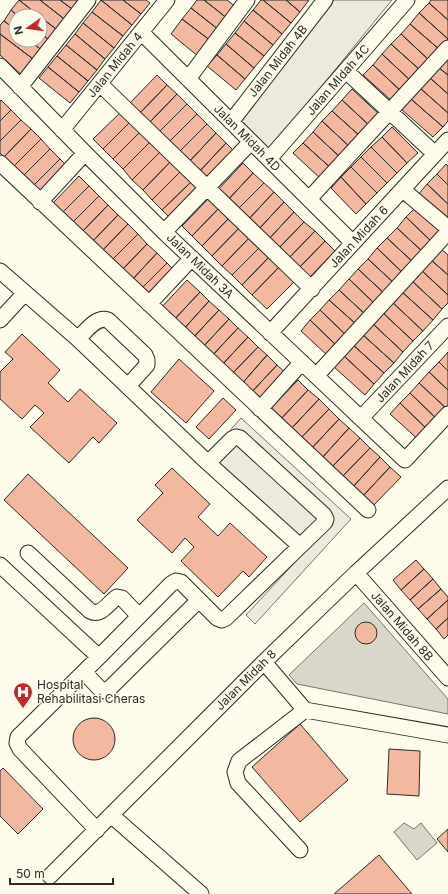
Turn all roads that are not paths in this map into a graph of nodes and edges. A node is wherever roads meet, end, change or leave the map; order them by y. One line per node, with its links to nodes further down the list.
1 (88, 0): 12 (street)
2 (167, 0): 6 (street, Jalan Midah 4)
3 (247, 0): 10 (street)
4 (326, 0): 14 (street, Jalan Midah 4B)
5 (407, 0): 9 (street, Jalan MIdah 4C)
6 (141, 32): 10 (street, Jalan Midah 4D); 11 (street, Jalan Midah 4)
7 (448, 48): 13 (street)
8 (0, 66): 12 (street, Jalan Midah 3A)
9 (346, 71): 13 (street); 20 (street, Jalan MIdah 4C)
10 (188, 79): 14 (street, Jalan Midah 4D)
11 (100, 84): 15 (street, Jalan Midah 4); 22 (street)
12 (20, 87): 15 (street, Jalan Midah 3A)
13 (390, 112): 19 (street); 24 (street)
14 (231, 122): 17 (street, Jalan Midah 4D)
15 (62, 130): 18 (street, Jalan Midah 3A)
16 (448, 140): 19 (street, Jalan Midah 6)
17 (251, 142): 20 (street, Jalan Midah 4D); 22 (street)
18 (85, 153): 25 (street); 27 (street, Jalan Midah 3A)
19 (436, 154): 23 (street, Jalan Midah 6)
20 (269, 159): 24 (street, Jalan Midah 4D)
21 (0, 163): 25 (street)
22 (207, 188): 27 (street); 32 (street)
23 (403, 190): 26 (street); 29 (street, Jalan Midah 6)
24 (309, 199): 29 (street, Jalan Midah 4D)
25 (40, 202): 34 (street)
26 (448, 228)
27 (164, 232): 30 (street, Jalan Midah 3A)
28 (448, 232): 40 (street)
29 (353, 244): 32 (street, Jalan Midah 6)
30 (192, 258): 34 (street); 37 (street, Jalan Midah 3A)
31 (0, 271): 33 (street)
32 (312, 289): 37 (street, Jalan Midah 6)
33 (25, 293): 35 (street); 38 (street)
34 (149, 304): 42 (street)
35 (0, 320)
36 (448, 326): 44 (street, Jalan Midah 7)
37 (270, 334): 39 (street, Jalan Midah 3A)
38 (78, 339): 41 (street); 41 (street)
39 (302, 362): 40 (street, Jalan Midah 3A); 42 (street)
40 (316, 376): 44 (street, Jalan Midah 3A)
41 (128, 386): 45 (street)
42 (260, 409): 47 (street)
43 (448, 414): 44 (street, Jalan Midah 3A)
44 (361, 418)
45 (208, 463): 48 (street); 48 (street)
46 (448, 488): 51 (street, Jalan Midah 8)
47 (368, 510)
48 (300, 546): 52 (street)
49 (28, 554): 53 (street)
50 (0, 565): 54 (street)
51 (356, 573): 55 (street, Jalan Midah 8); 57 (street, Jalan Midah 8B)
52 (199, 600): 53 (street); 56 (street)
53 (139, 616): 54 (street)
54 (99, 657): 56 (street)
55 (264, 662): 58 (street); 60 (street, Jalan Midah 8)
56 (84, 672): 61 (street)
57 (448, 678)
58 (306, 710): 59 (street); 62 (street)
59 (448, 735)
60 (111, 815): 61 (street, Jalan Midah 8); 64 (street)
61 (97, 830): 63 (street, Jalan Midah 8)
62 (300, 850)
63 (50, 876)
64 (183, 888): 65 (street)
65 (201, 894)

